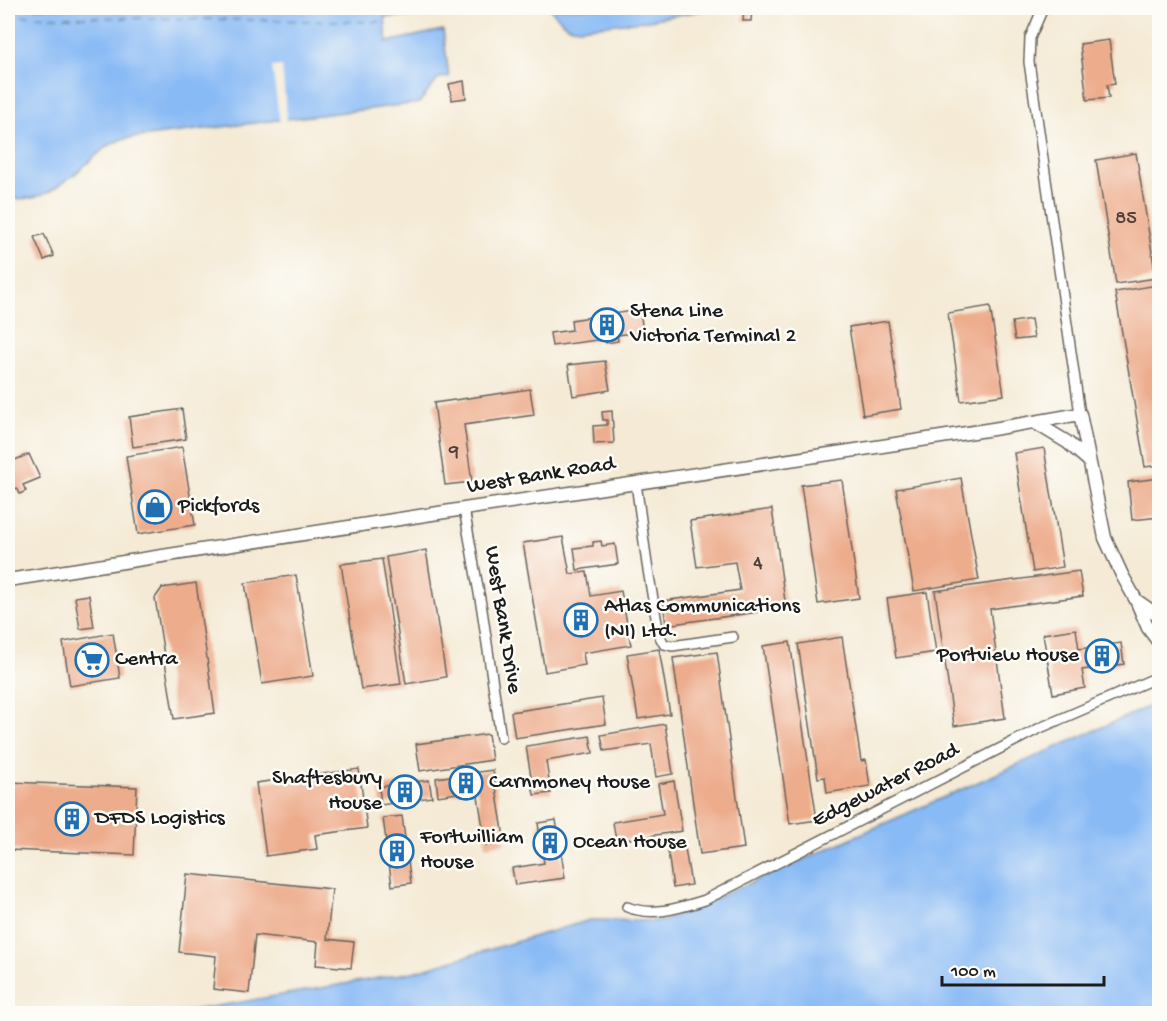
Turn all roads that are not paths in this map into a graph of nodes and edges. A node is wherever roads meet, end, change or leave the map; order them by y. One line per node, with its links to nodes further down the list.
1 (1043, 8): 2 (street)
2 (1080, 414): 3 (street, West Bank Road); 4 (street)
3 (1034, 422): 4 (street); 5 (street, West Bank Road)
4 (1089, 461): 8 (street)
5 (636, 483): 6 (street, West Bank Road); 10 (street)
6 (464, 509): 7 (street, West Bank Road); 13 (street, West Bank Drive)
7 (8, 580)
8 (1136, 600): 9 (street); 11 (street)
9 (1160, 617)
10 (733, 637)
11 (1160, 644)
12 (1160, 676): 14 (street, Edgewater Road)
13 (501, 738)
14 (627, 907)

